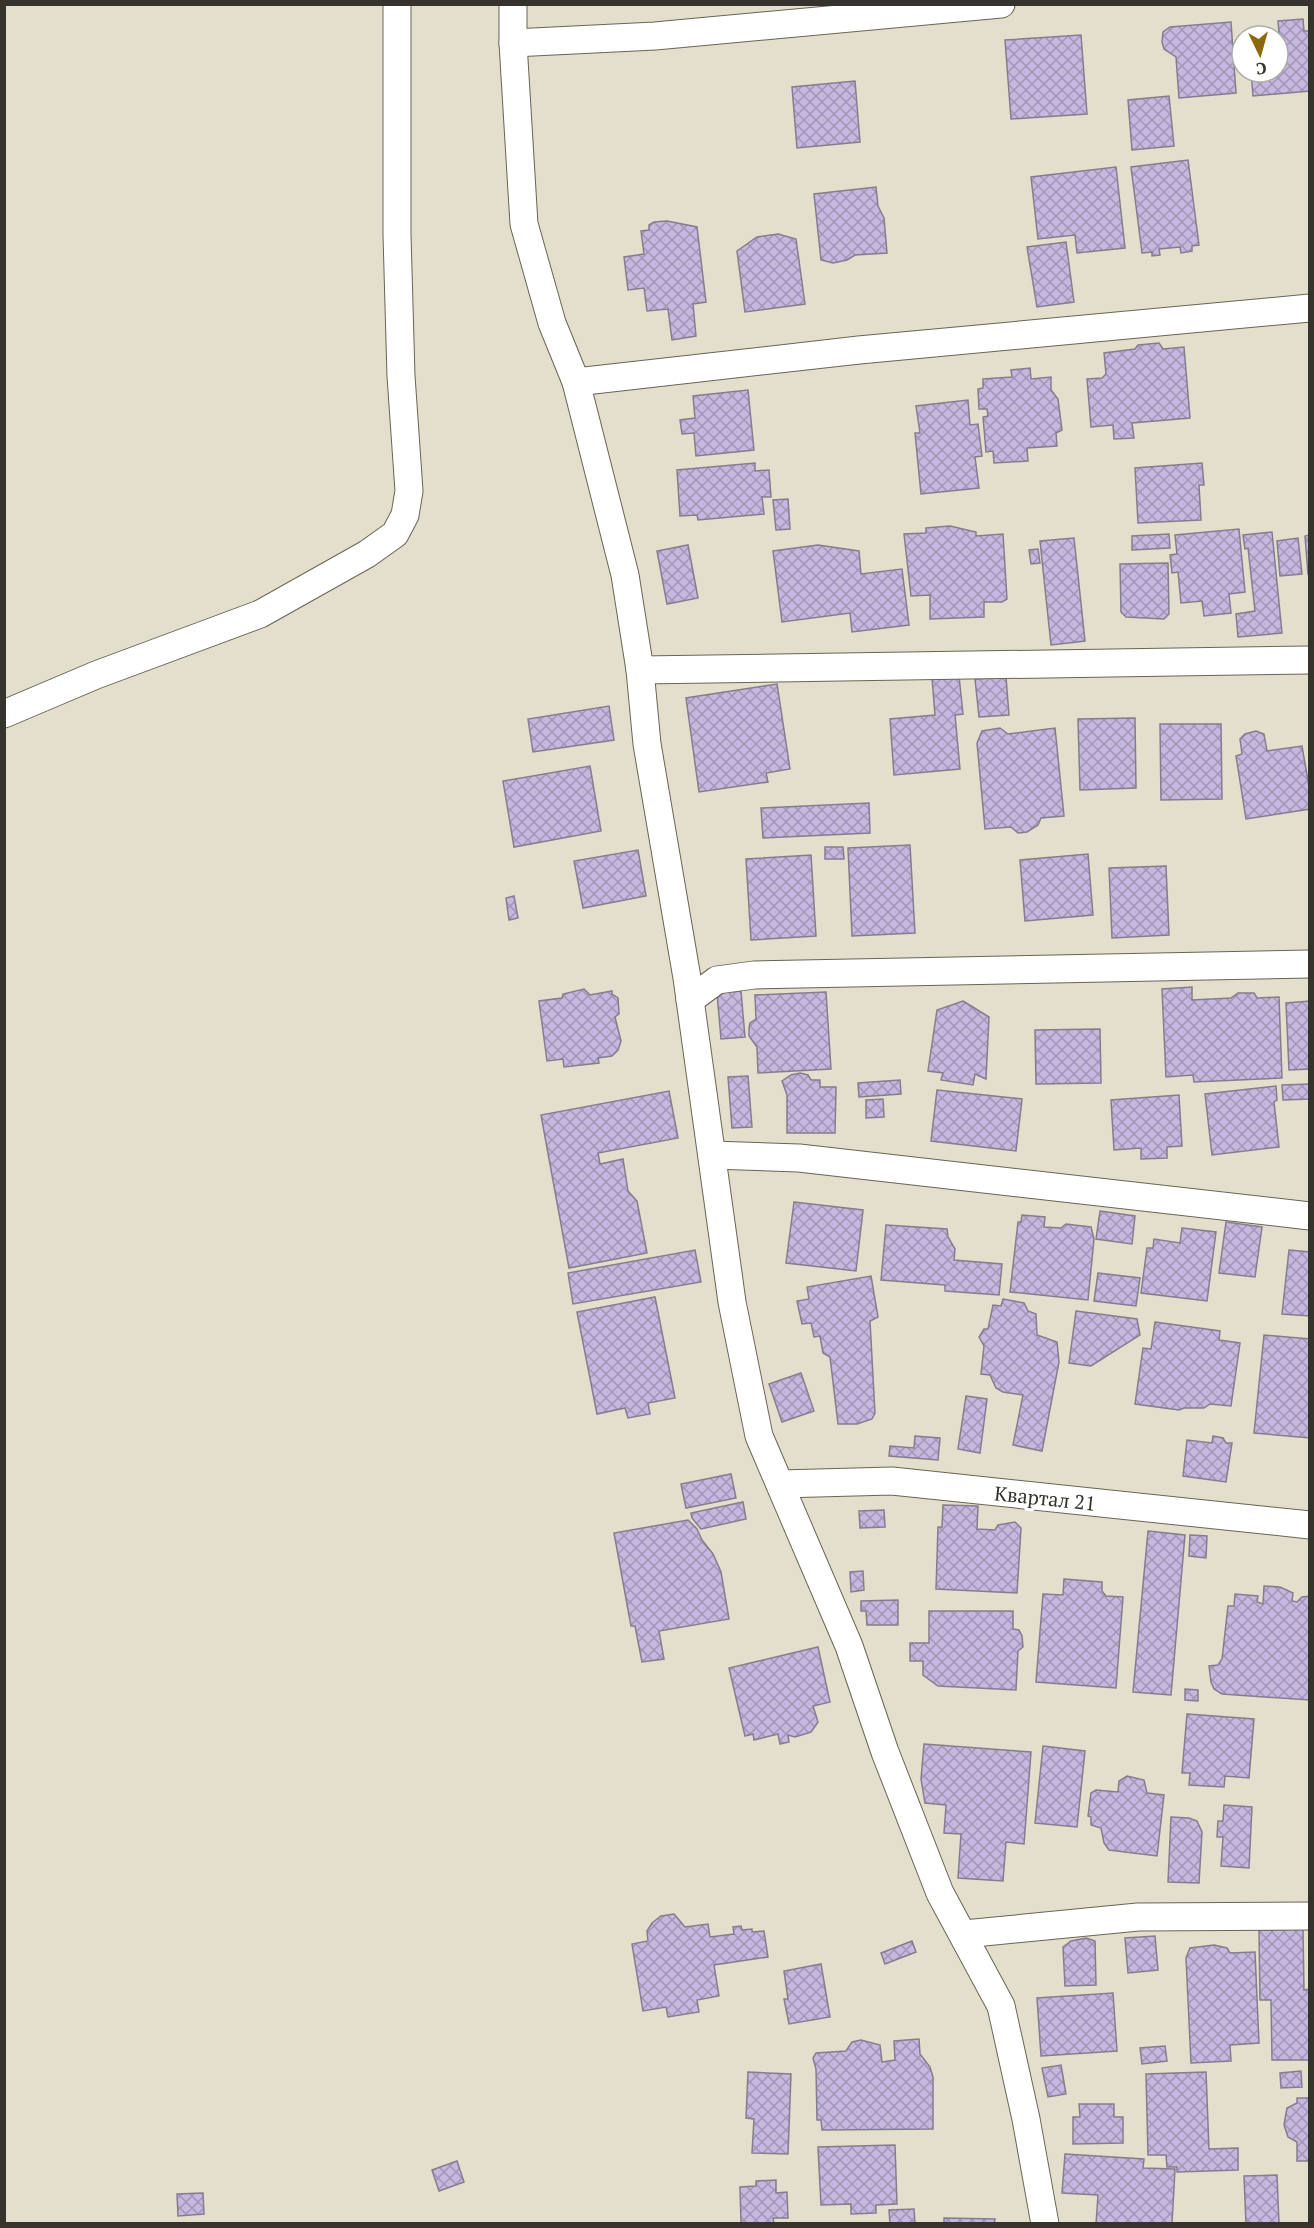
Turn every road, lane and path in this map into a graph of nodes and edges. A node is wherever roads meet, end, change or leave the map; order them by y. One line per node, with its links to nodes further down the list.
1 (397, 4): 9 (street)
2 (513, 4): 4 (street)
3 (1001, 4): 4 (street)
4 (513, 43): 6 (street)
5 (1310, 308): 6 (street)
6 (576, 382): 8 (street)
7 (1310, 660): 8 (street)
8 (640, 670): 11 (street)
9 (4, 714)
10 (1310, 964): 11 (street)
11 (690, 1000): 12 (street)
12 (712, 1155): 13 (street); 14 (street)
13 (1310, 1216)
14 (780, 1484): 15 (street, Квартал 21); 17 (street)
15 (1310, 1525)
16 (1310, 1916): 17 (street)
17 (964, 1934): 18 (street)
18 (1045, 2223)

